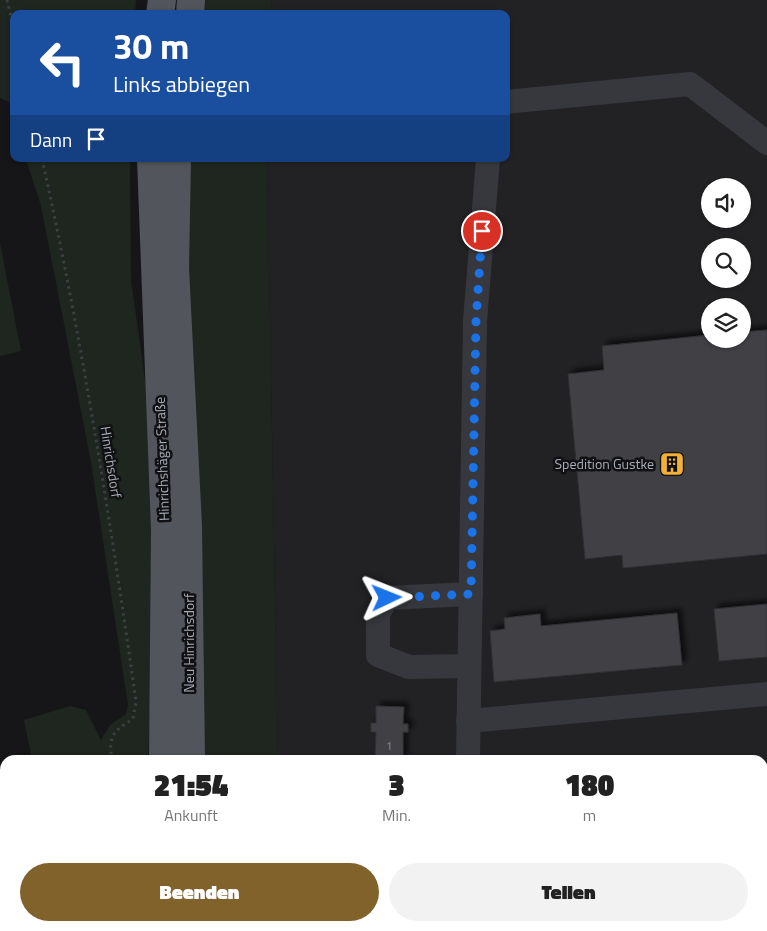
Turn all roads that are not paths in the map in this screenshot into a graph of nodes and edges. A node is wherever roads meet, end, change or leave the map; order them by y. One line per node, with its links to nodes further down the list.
1 (510, 102): 2 (street)
2 (767, 143)
3 (151, 162): 11 (main road, Hinrichshäger Straße)
4 (177, 162): 6 (main road, Hinrichshäger Straße)
5 (488, 162): 7 (street)
6 (188, 526): 12 (main road, Neu Hinrichsdorf)
7 (471, 594): 8 (street); 8 (street)
8 (469, 666): 10 (street)
9 (767, 694): 10 (street)
10 (468, 721): 13 (street)
11 (163, 755)
12 (191, 755)
13 (468, 755)

